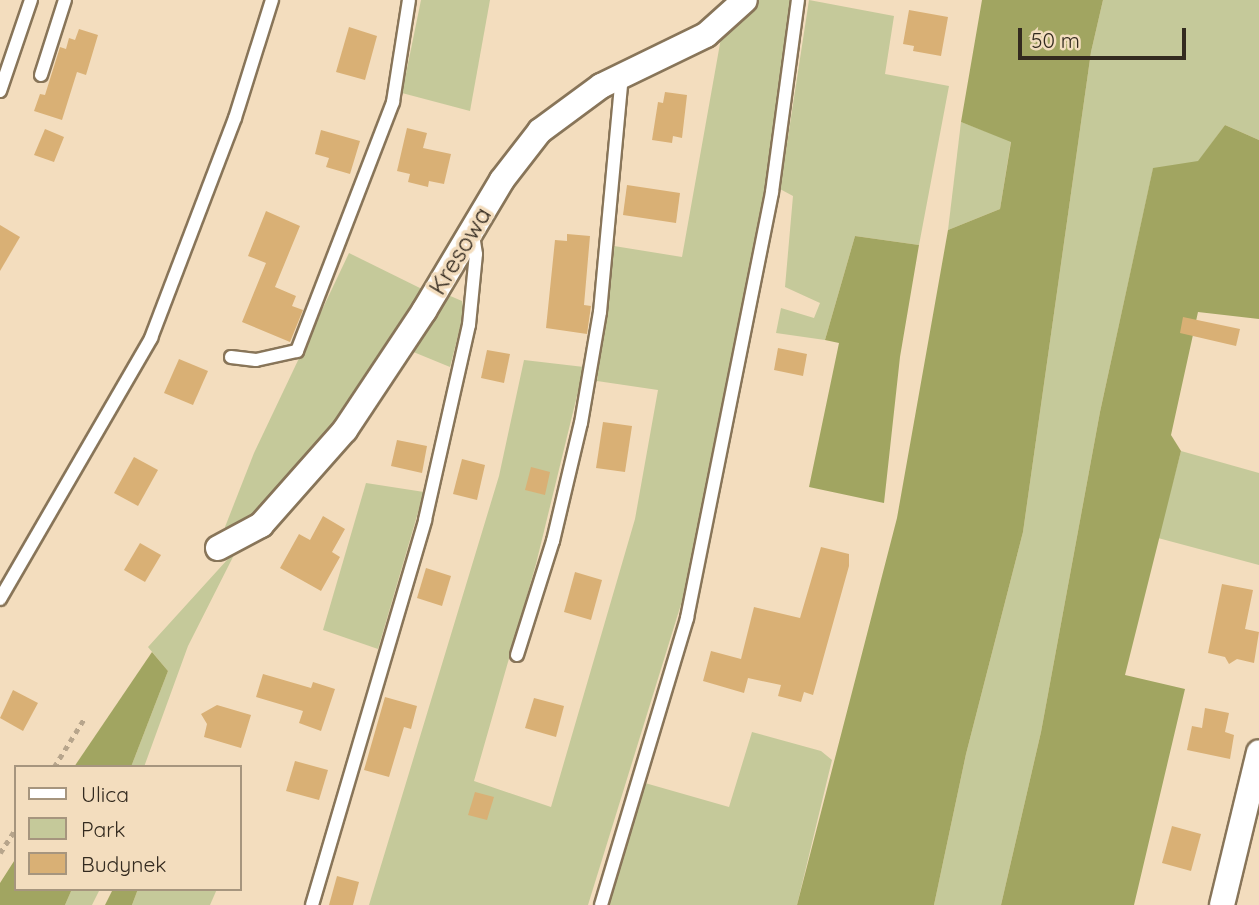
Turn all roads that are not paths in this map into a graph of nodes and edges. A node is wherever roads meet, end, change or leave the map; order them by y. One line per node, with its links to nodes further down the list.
1 (31, 0): 9 (lane)
2 (65, 0): 7 (lane)
3 (272, 0): 13 (lane)
4 (409, 0): 11 (lane)
5 (745, 0): 8 (street, Kresowa)
6 (799, 0): 17 (lane)
7 (41, 75)
8 (622, 75): 10 (street, Kresowa); 14 (lane)
9 (0, 91)
10 (472, 230): 12 (street, Kresowa); 16 (lane)
11 (231, 357)
12 (218, 548)
13 (0, 599)
14 (517, 655)
15 (1259, 752): 18 (street)
16 (312, 905)
17 (601, 905)
18 (1222, 905)

